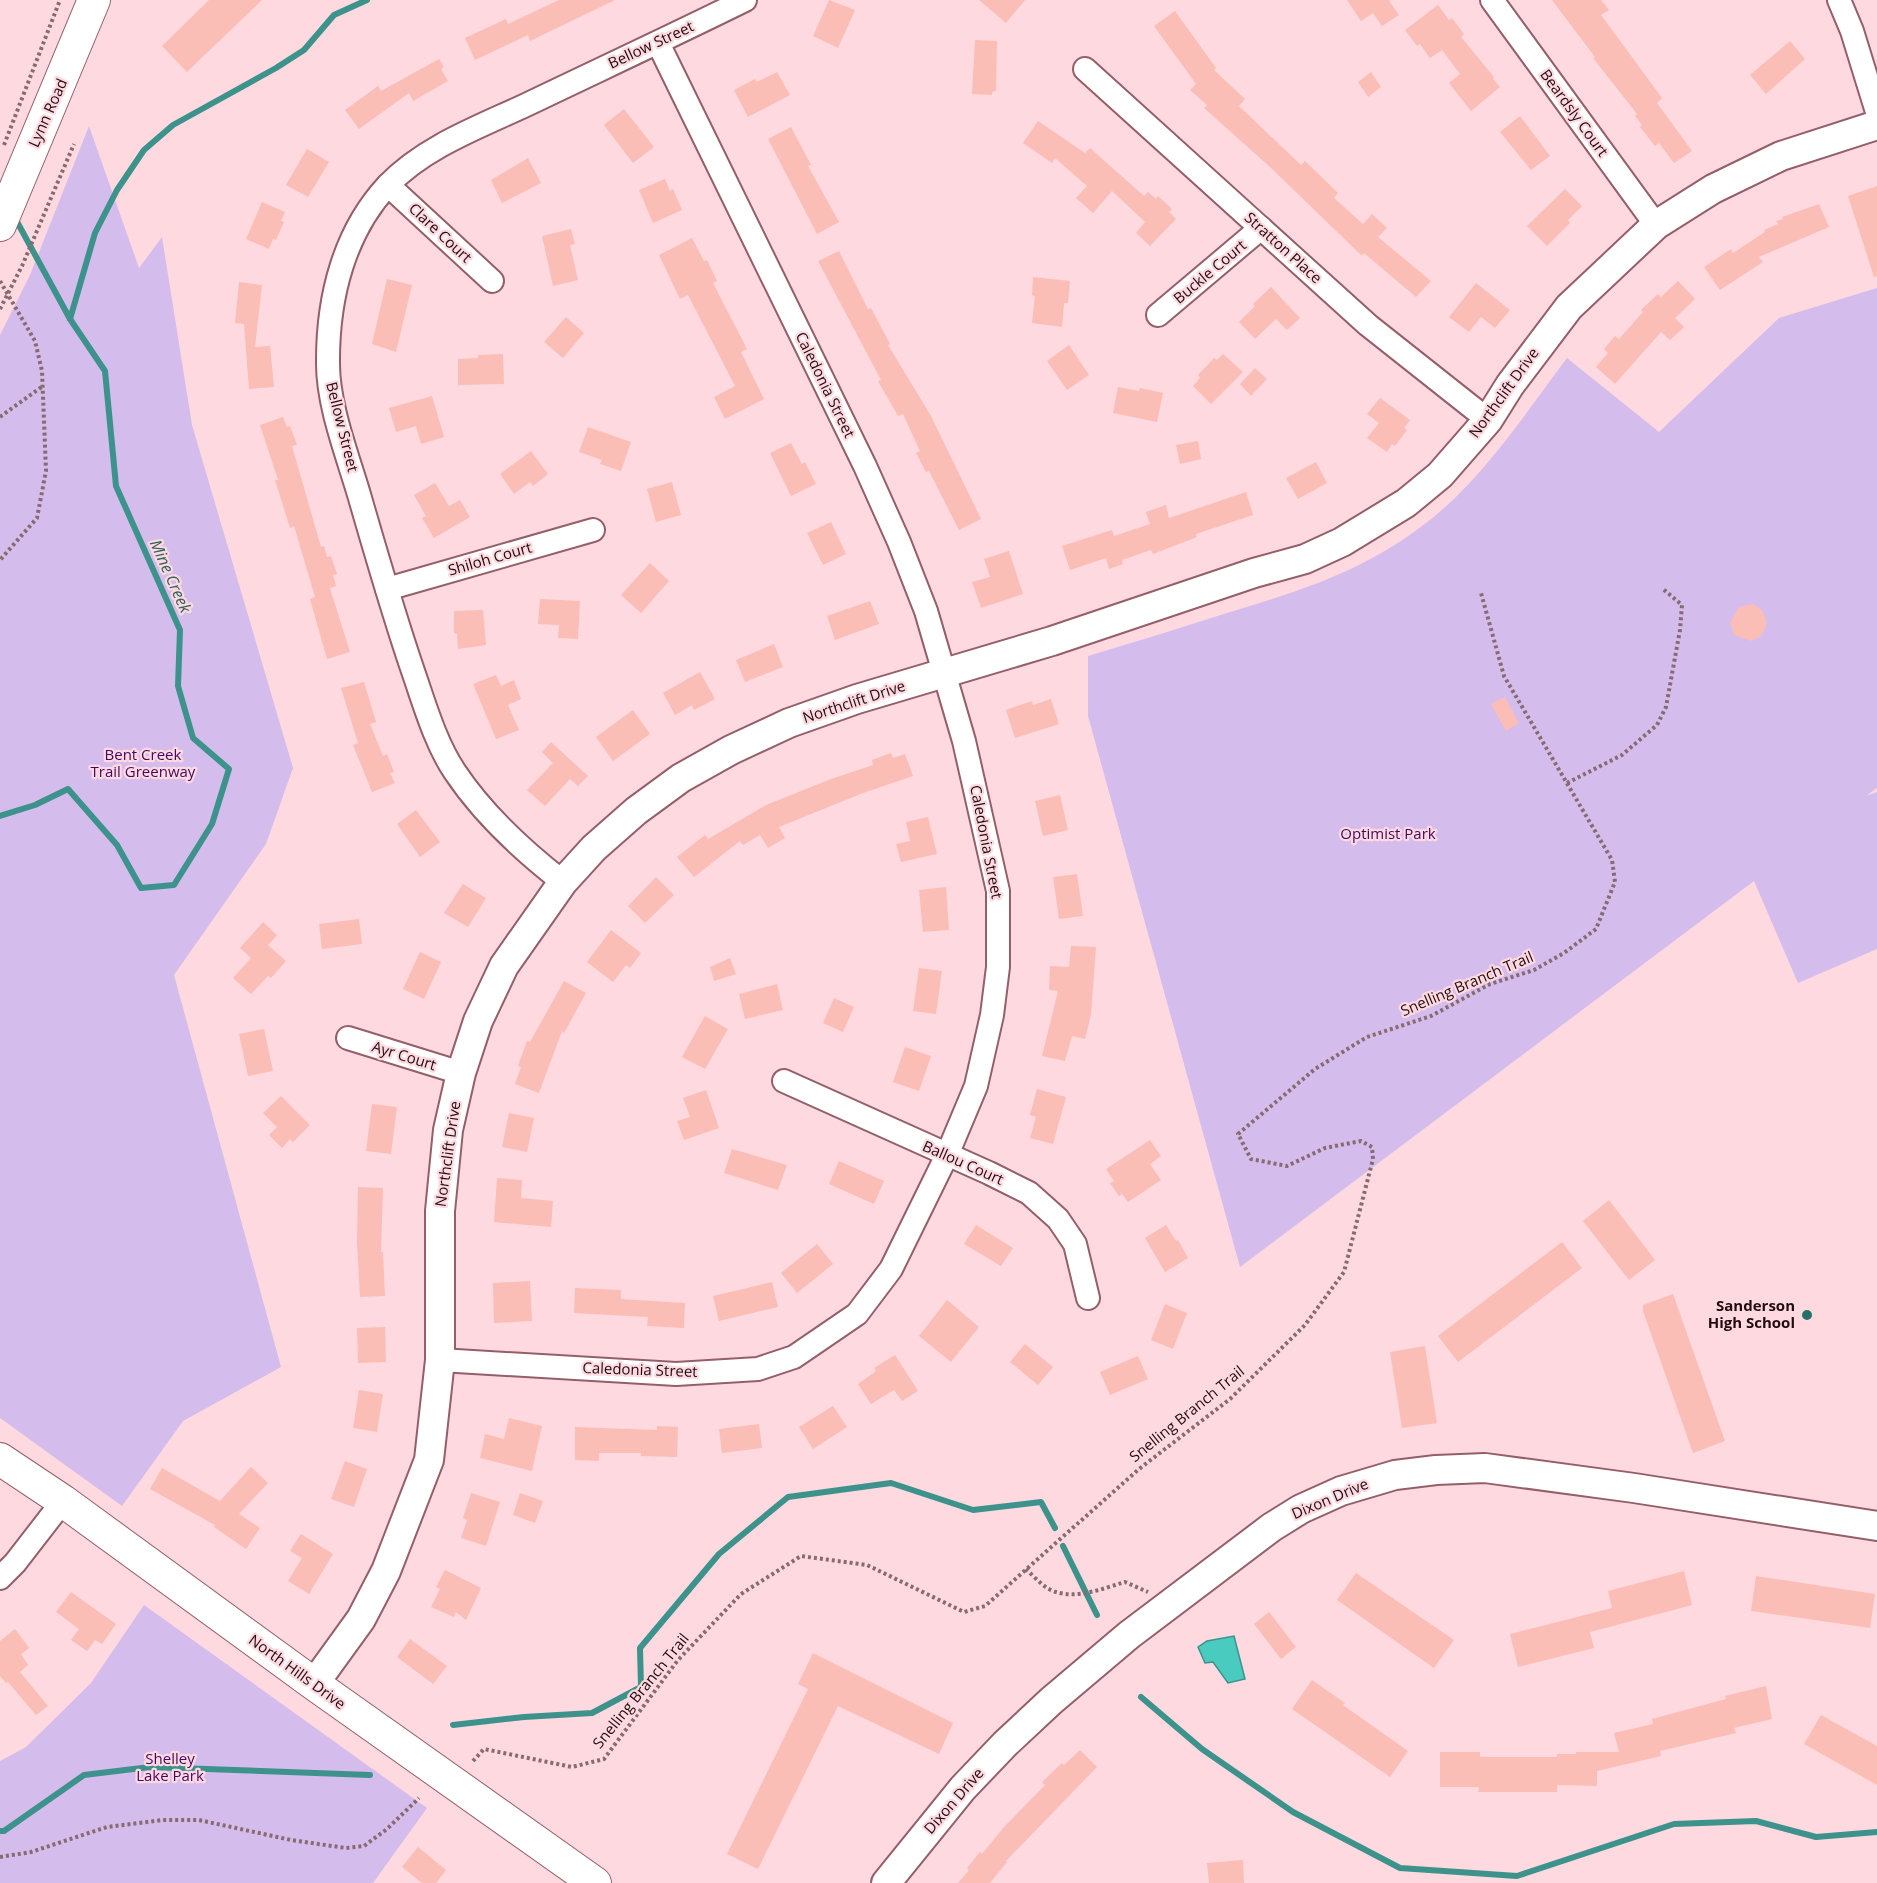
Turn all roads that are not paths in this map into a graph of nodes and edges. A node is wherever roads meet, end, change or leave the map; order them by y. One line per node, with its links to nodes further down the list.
1 (94, 0): 10 (main road, Lynn Road)
2 (745, 0): 5 (street, Bellow Street)
3 (1492, 0): 11 (street, Beardsly Court)
4 (1839, 0): 7 (street)
5 (658, 43): 9 (street, Bellow Street); 18 (street, Caledonia Street)
6 (1085, 69): 12 (street, Stratton Place)
7 (1877, 112)
8 (1877, 125): 11 (street, Northclift Drive)
9 (388, 185): 13 (street, Clare Court); 17 (street, Bellow Street)
10 (0, 225)
11 (1656, 225): 15 (street, Northclift Drive)
12 (1261, 228): 14 (street, Buckle Court); 15 (street, Stratton Place)
13 (492, 281)
14 (1158, 315)
15 (1488, 420): 18 (street, Northclift Drive)
16 (593, 530): 17 (street, Shiloh Court)
17 (387, 589): 19 (street, Bellow Street)
18 (944, 673): 19 (street, Northclift Drive); 23 (street, Caledonia Street)
19 (563, 882): 21 (street, Northclift Drive)
20 (348, 1038): 21 (street, Ayr Court)
21 (461, 1073): 25 (street, Northclift Drive)
22 (784, 1081): 23 (street, Ballou Court)
23 (947, 1155): 24 (street, Ballou Court); 25 (street, Caledonia Street)
24 (1088, 1298)
25 (440, 1360): 30 (street, Northclift Drive)
26 (0, 1458): 27 (main road, North Hills Drive)
27 (63, 1501): 29 (street); 30 (main road, North Hills Drive)
28 (1877, 1526): 32 (street, Dixon Drive)
29 (0, 1578)
30 (314, 1684): 31 (main road, North Hills Drive)
31 (595, 1883)
32 (886, 1883)

